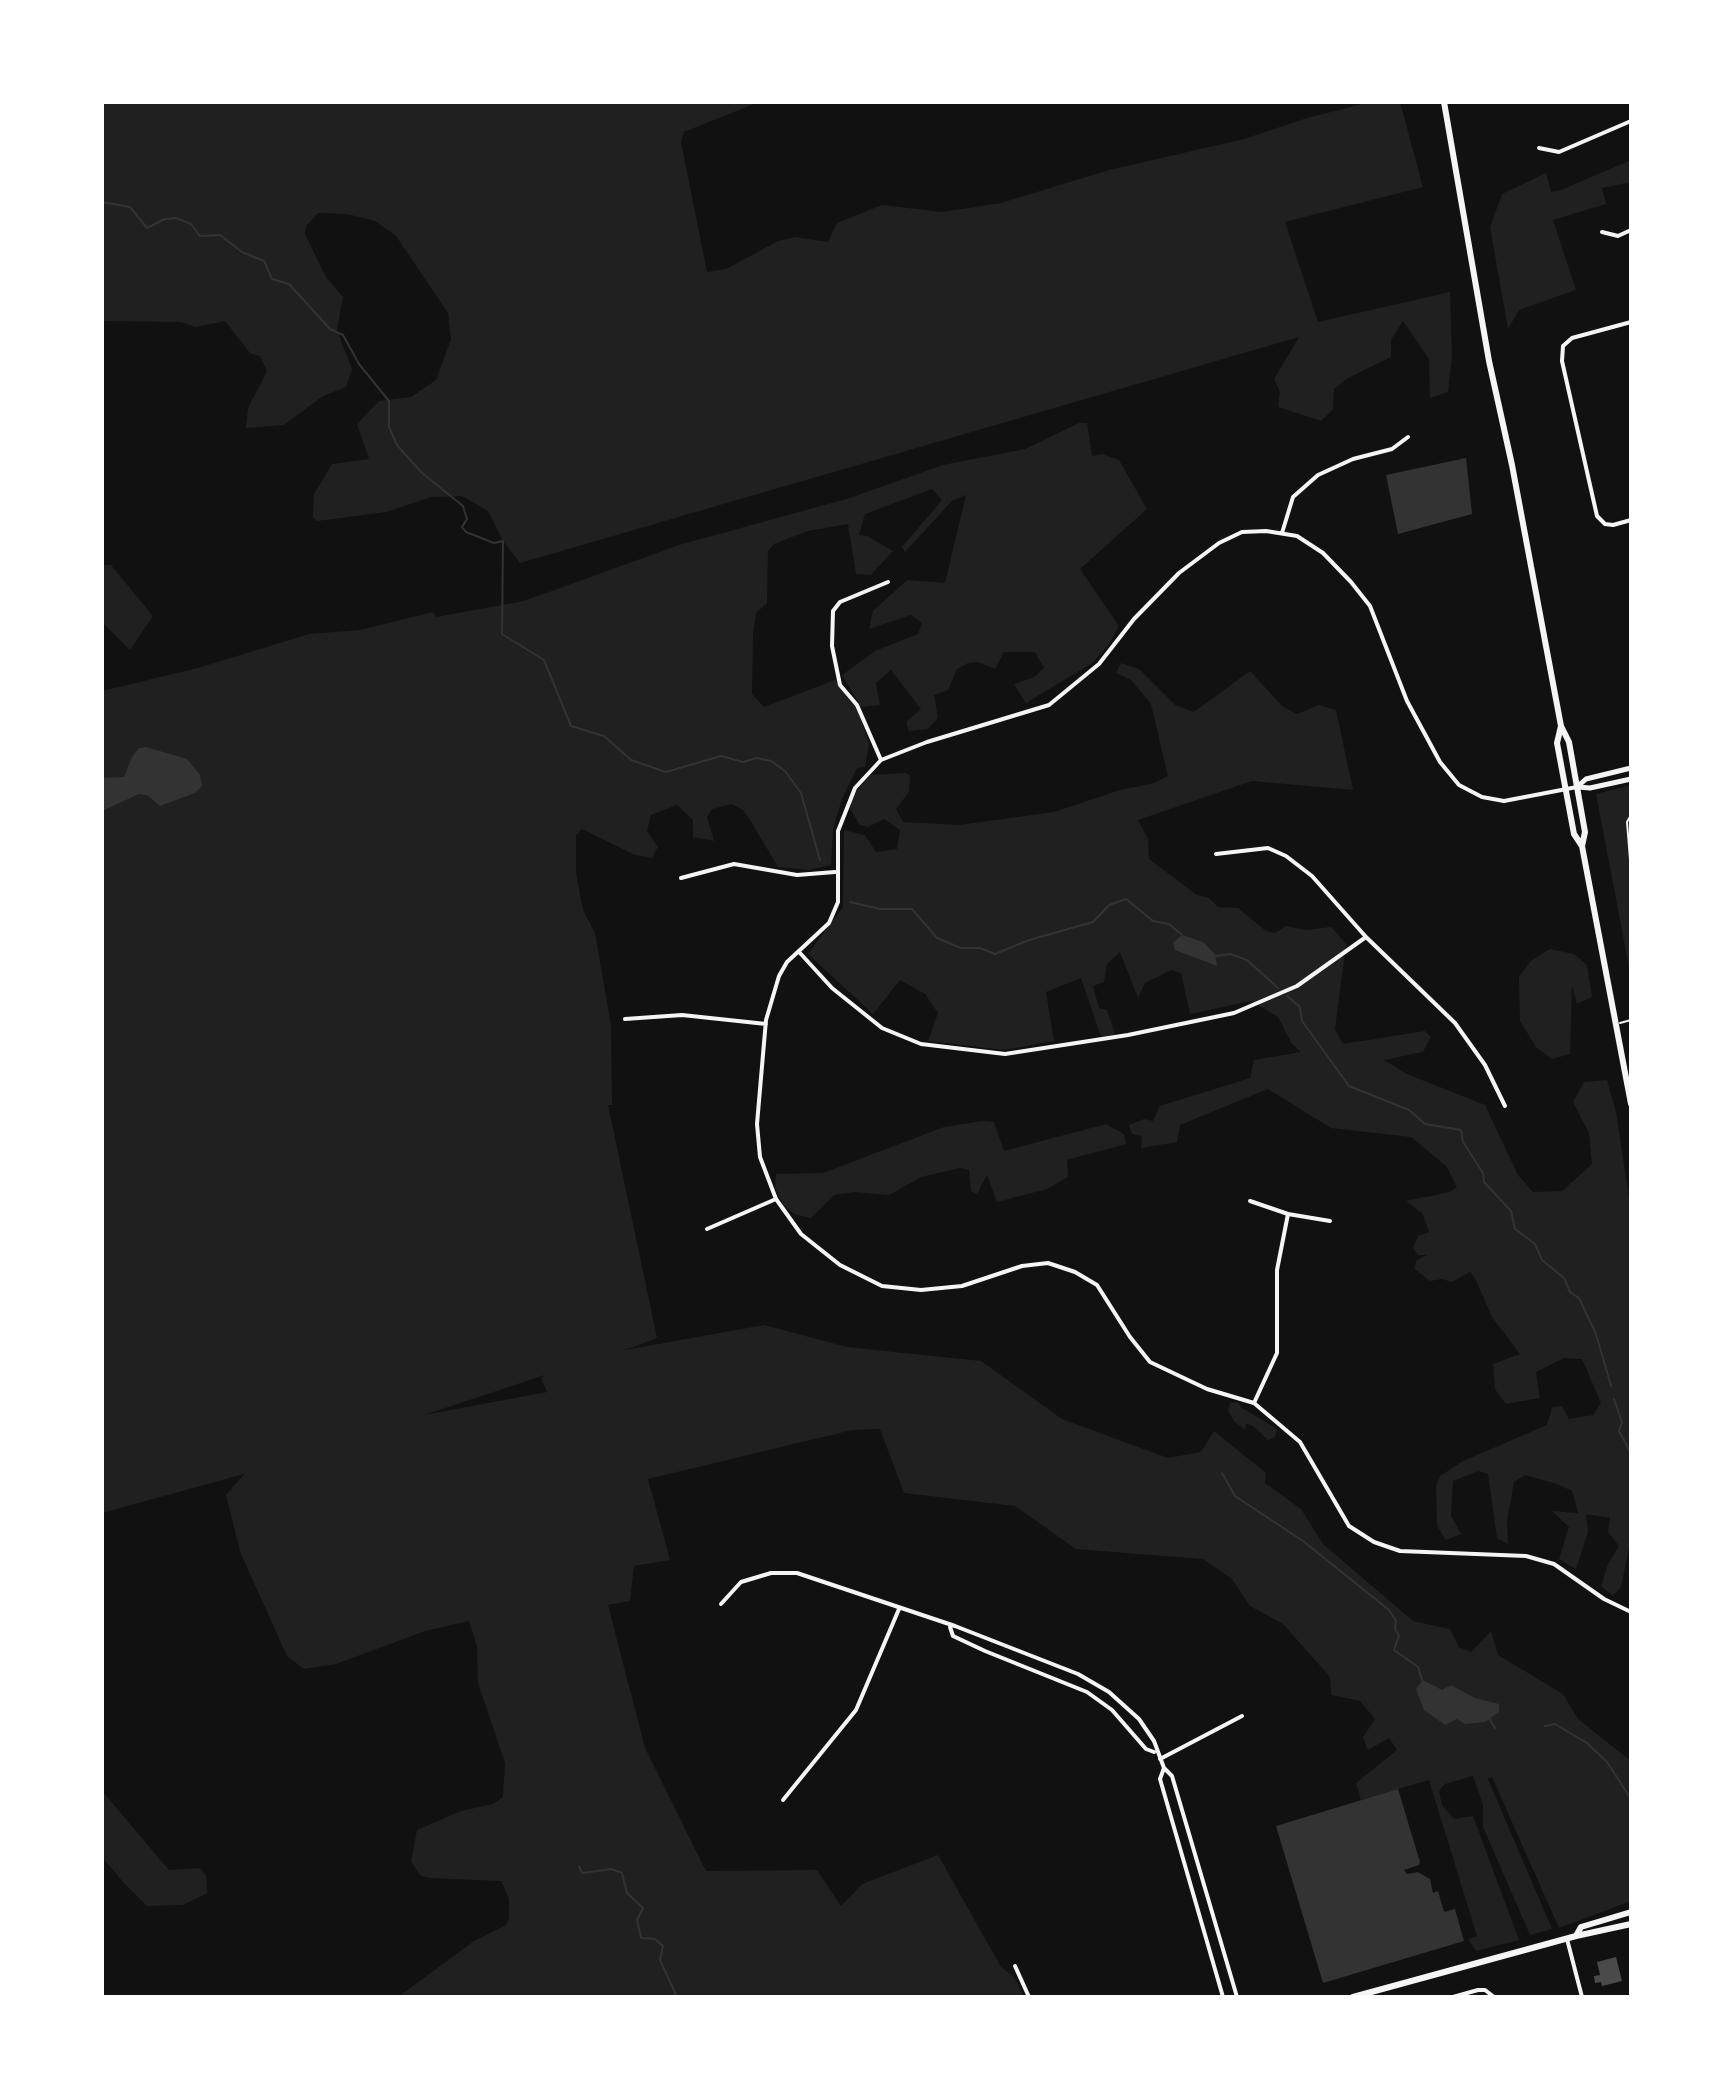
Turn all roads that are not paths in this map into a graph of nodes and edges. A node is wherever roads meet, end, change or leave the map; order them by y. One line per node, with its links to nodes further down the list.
1 (1444, 102): 11 (main road)
2 (1631, 121): 3 (street)
3 (1539, 148)
4 (1631, 230): 5 (street)
5 (1602, 232)
6 (1631, 322): 8 (street)
7 (1408, 437): 9 (street)
8 (1631, 520)
9 (1282, 533): 12 (street); 16 (street)
10 (888, 582): 12 (street)
11 (1561, 726): 15 (main road); 16 (main road)
12 (881, 760): 20 (street)
13 (1631, 768): 15 (street)
14 (1631, 779): 15 (street)
15 (1577, 787): 16 (street); 18 (main road)
16 (1566, 789): 18 (main road)
17 (1631, 815): 21 (lane)
18 (1582, 846): 28 (main road)
19 (1216, 854): 23 (street)
20 (836, 872): 22 (street); 24 (street)
21 (1631, 872)
22 (681, 878)
23 (1366, 937): 24 (street); 30 (street)
24 (800, 953): 27 (street)
25 (625, 1019): 27 (street)
26 (1631, 1020): 28 (lane)
27 (766, 1024): 31 (street)
28 (1618, 1024): 29 (main road)
29 (1631, 1104)
30 (1505, 1106)
31 (776, 1199): 35 (street); 36 (street)
32 (1250, 1201): 33 (street)
33 (1288, 1214): 34 (street); 36 (street)
34 (1330, 1221)
35 (707, 1229)
36 (1254, 1403): 39 (street)
37 (721, 1604): 38 (street)
38 (899, 1609): 40 (street); 49 (street)
39 (1631, 1612)
40 (950, 1627): 41 (street); 42 (street)
41 (990, 1641): 42 (street); 43 (street)
42 (985, 1651): 44 (street)
43 (1078, 1674): 44 (street); 46 (street)
44 (1072, 1685): 46 (street)
45 (1242, 1716): 47 (street)
46 (1155, 1752): 47 (street)
47 (1160, 1759): 48 (street)
48 (1164, 1768): 50 (street); 51 (street)
49 (783, 1800)
50 (1191, 1843): 51 (street); 53 (street)
51 (1179, 1847): 54 (street)
52 (1631, 1912): 56 (main road)
53 (1213, 1920): 54 (street); 61 (street)
54 (1200, 1924): 60 (street)
55 (1631, 1924): 56 (main road)
56 (1576, 1936): 57 (main road)
57 (1567, 1939): 62 (main road); 65 (street)
58 (1015, 1966): 59 (street)
59 (1029, 1997)
60 (1223, 1997)
61 (1237, 1997)
62 (1353, 1997)
63 (1453, 1997): 64 (street)
64 (1494, 1997)
65 (1582, 1997)

